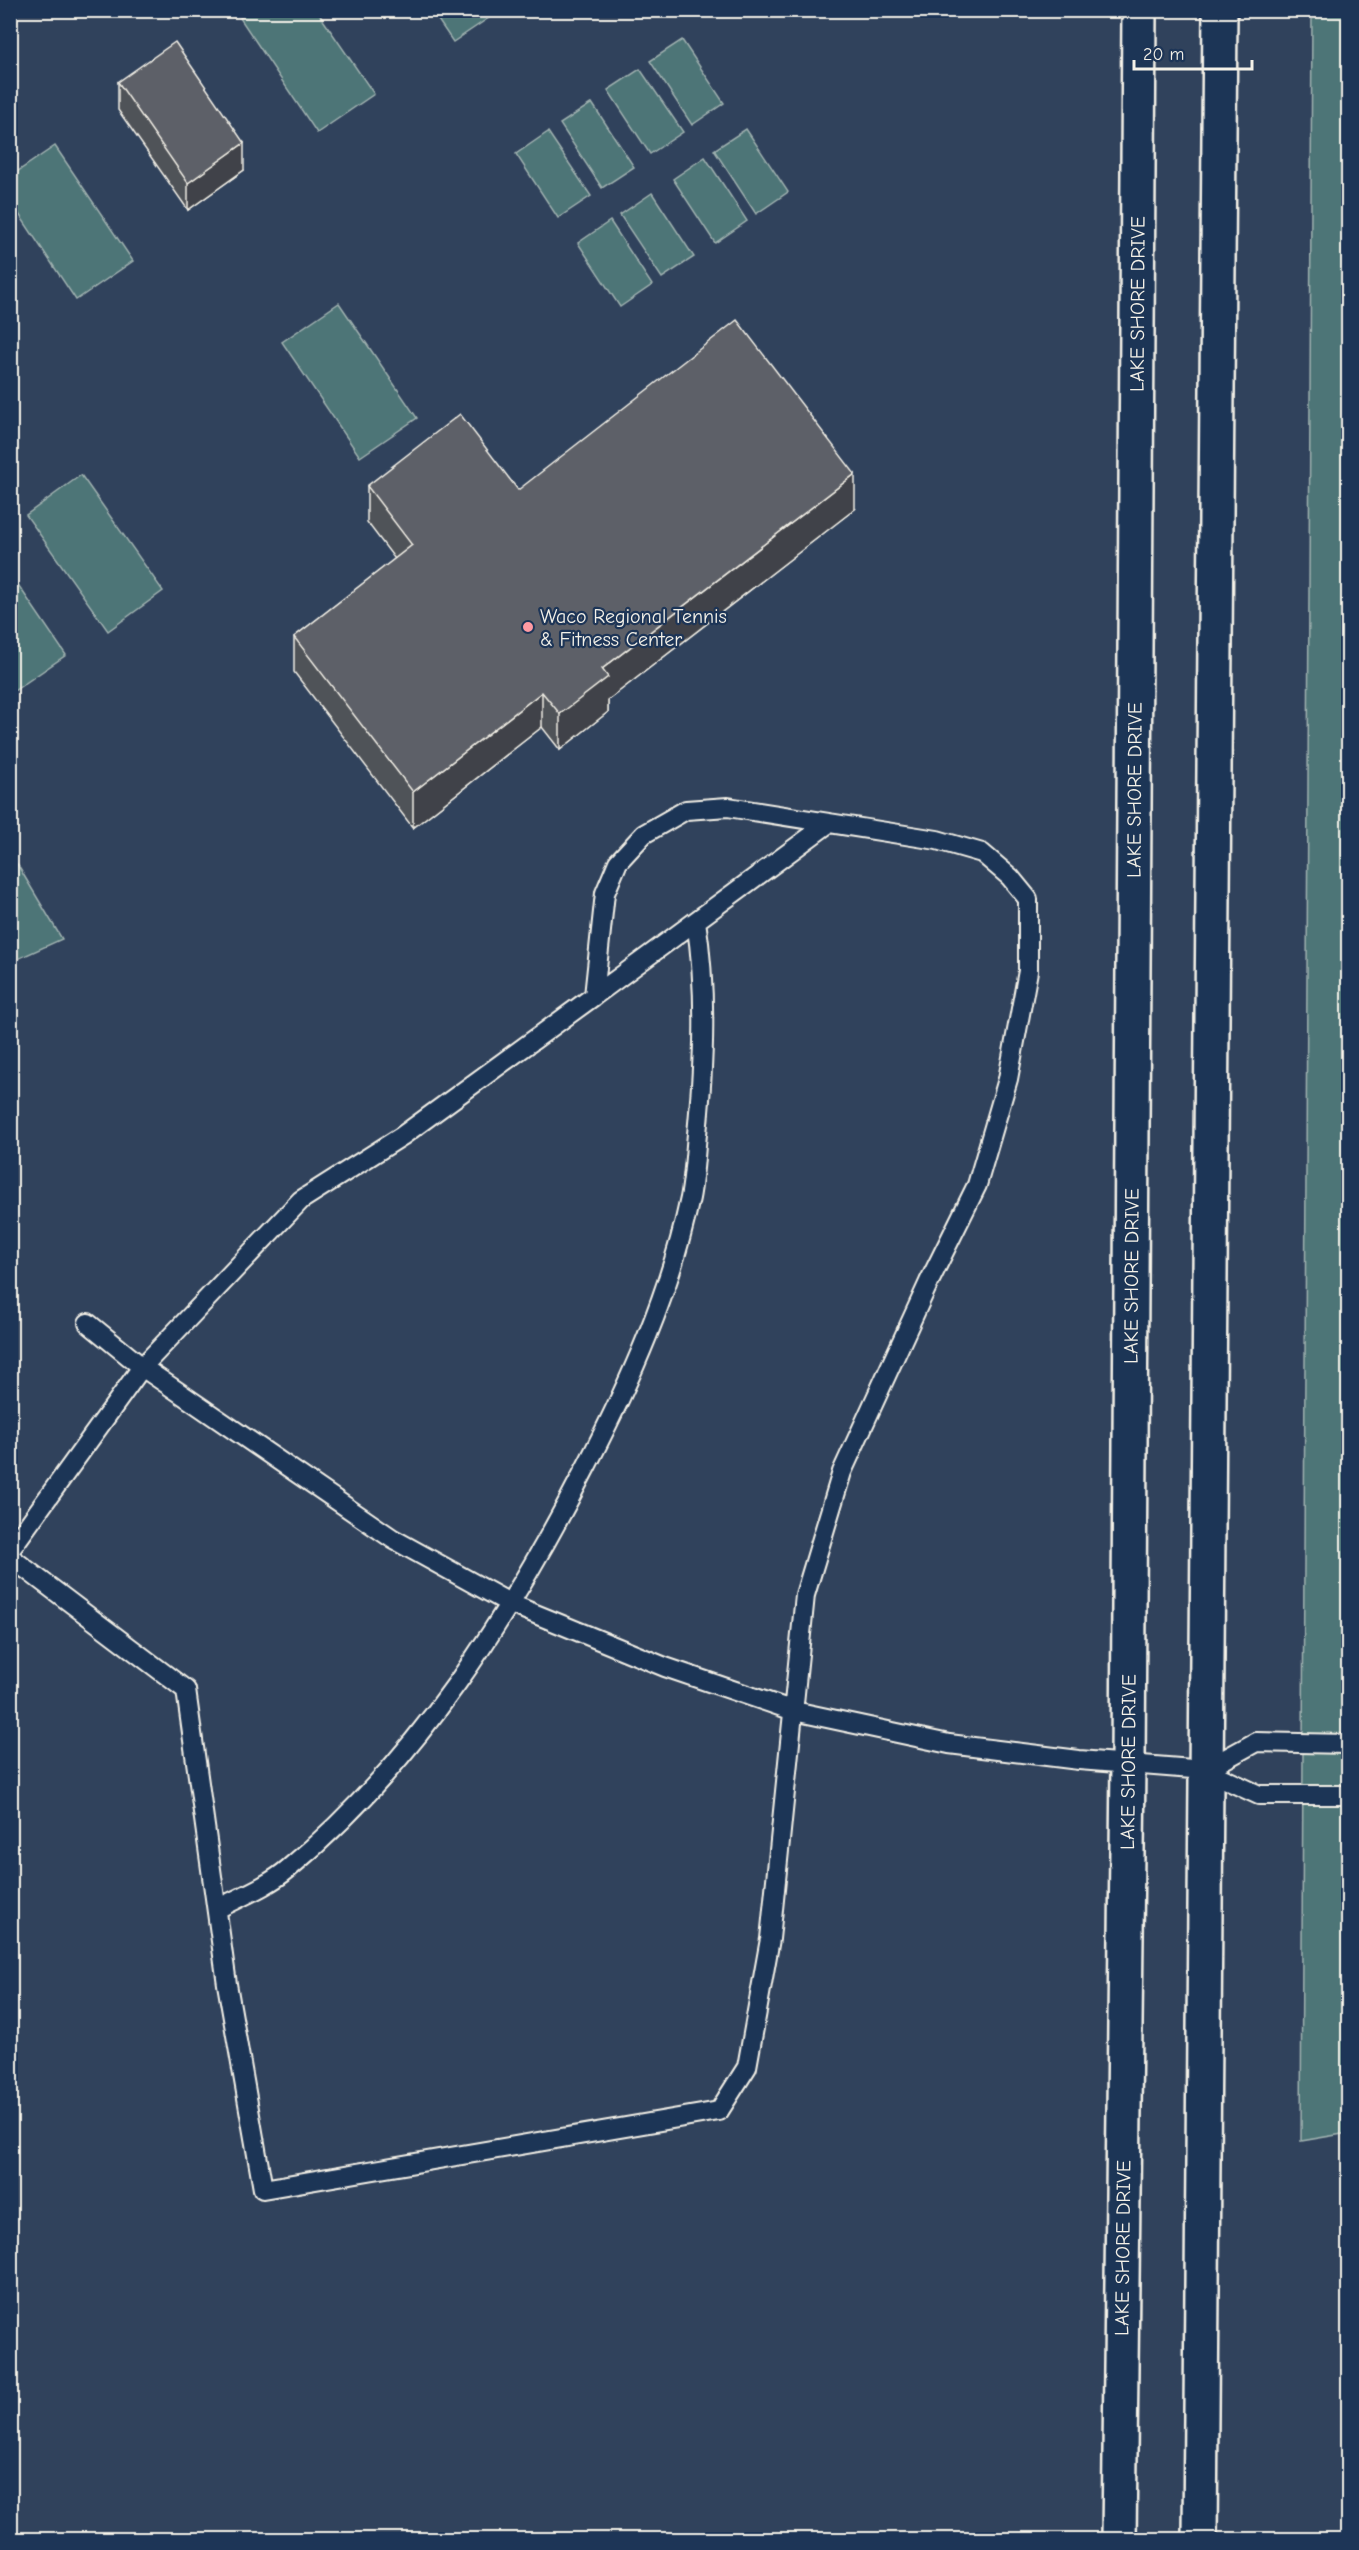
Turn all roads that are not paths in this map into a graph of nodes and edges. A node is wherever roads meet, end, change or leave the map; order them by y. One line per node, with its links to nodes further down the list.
1 (1139, 10): 13 (main road, LAKE SHORE DRIVE)
2 (1220, 10): 14 (main road)
3 (829, 823): 4 (lane); 5 (lane); 11 (lane)
4 (696, 921): 5 (lane); 10 (lane)
5 (594, 996): 7 (lane)
6 (88, 1323): 7 (lane)
7 (142, 1367): 8 (lane); 10 (lane)
8 (10, 1550)
9 (10, 1557): 16 (lane)
10 (511, 1604): 11 (lane); 16 (lane)
11 (794, 1711): 13 (lane); 16 (lane)
12 (1348, 1744): 14 (lane)
13 (1128, 1765): 14 (lane); 17 (main road, LAKE SHORE DRIVE)
14 (1205, 1770): 15 (lane); 18 (main road)
15 (1348, 1796)
16 (217, 1909)
17 (1119, 2540)
18 (1200, 2540)

